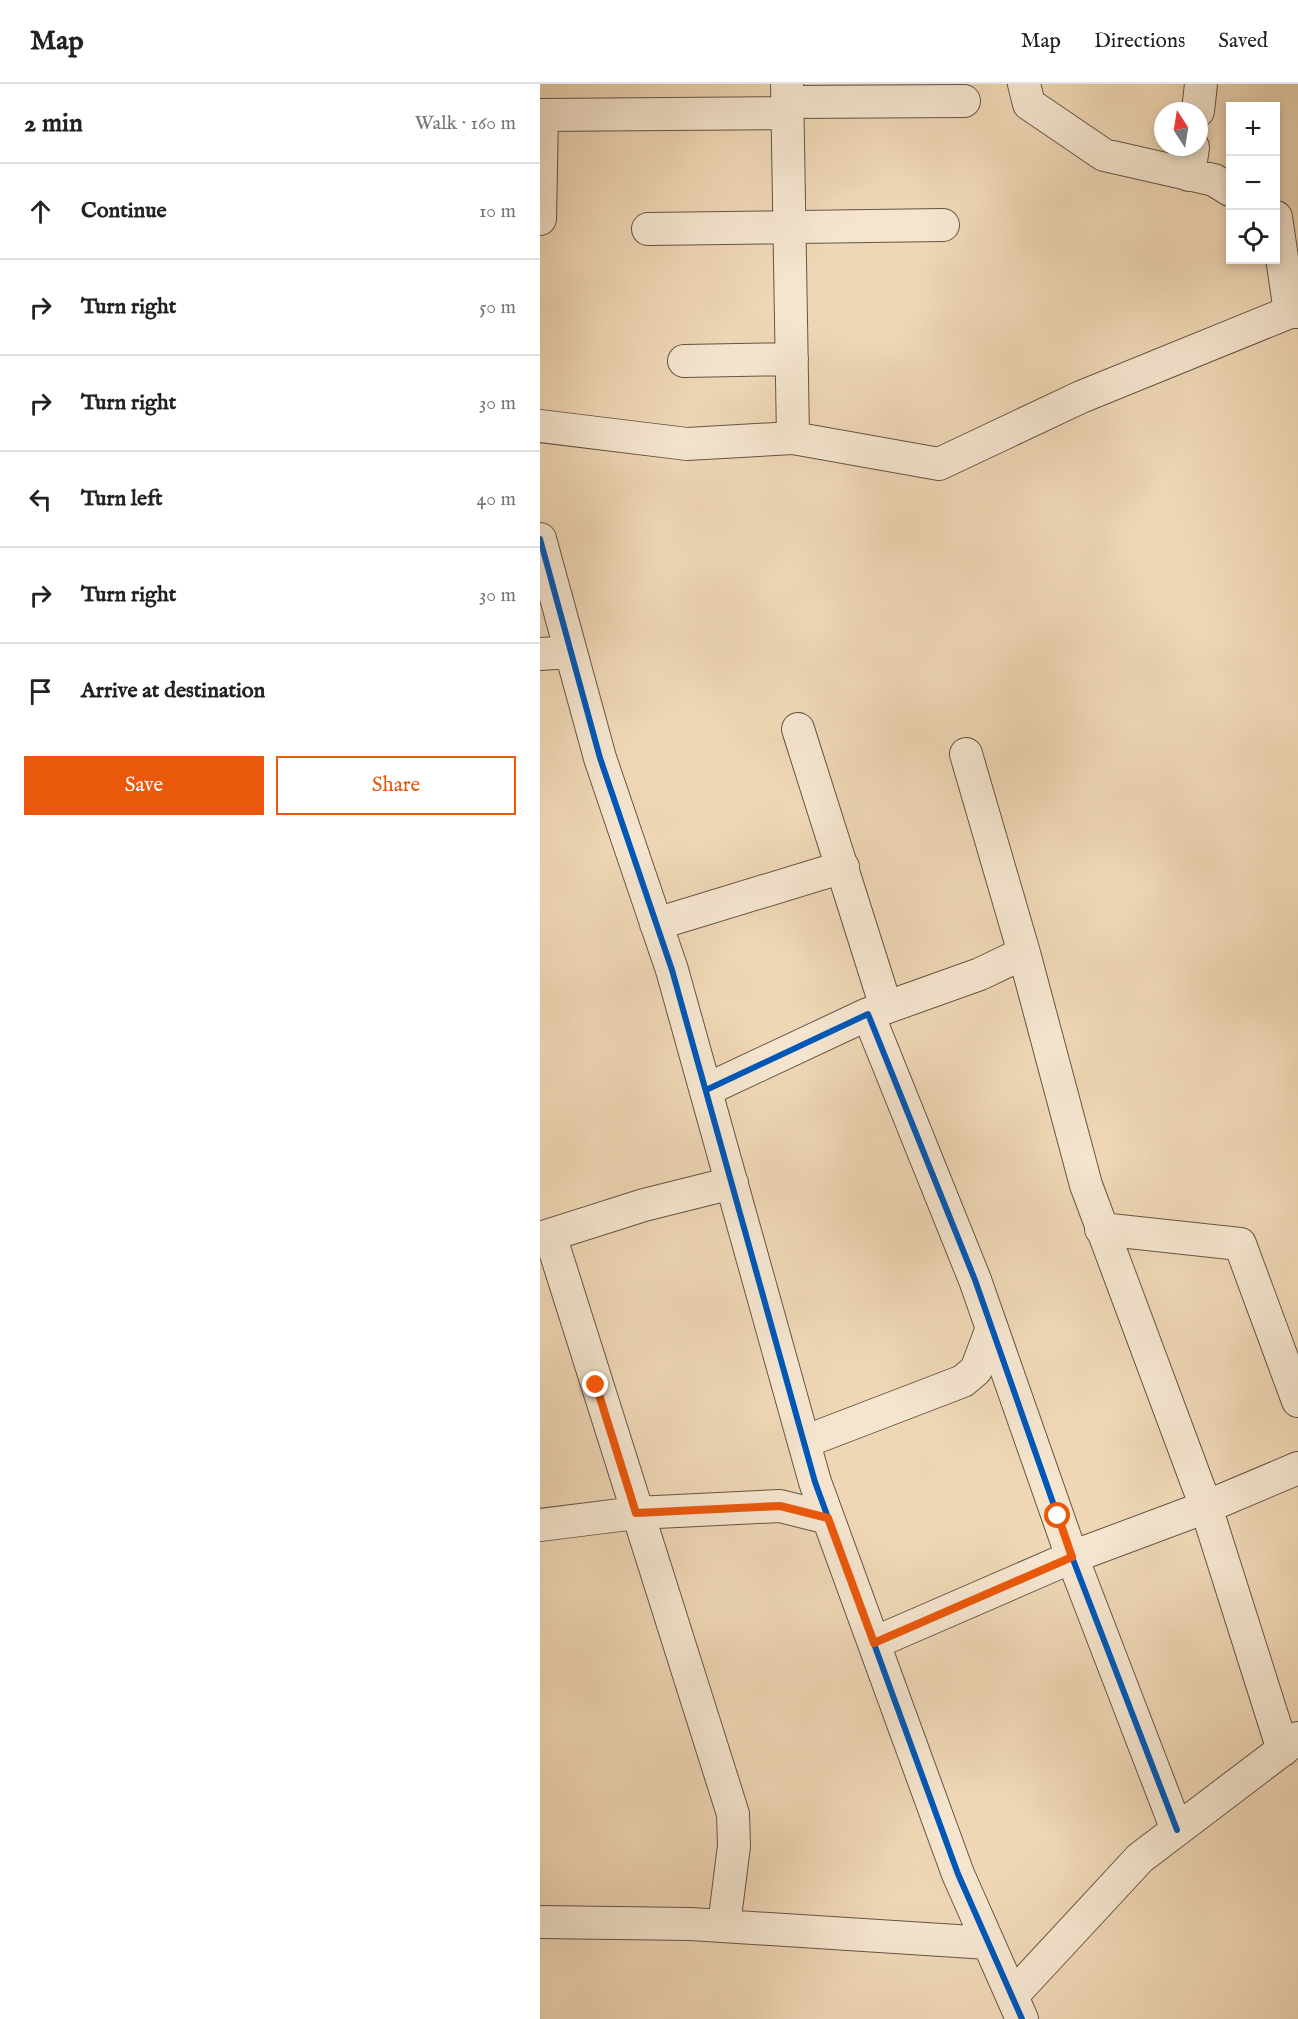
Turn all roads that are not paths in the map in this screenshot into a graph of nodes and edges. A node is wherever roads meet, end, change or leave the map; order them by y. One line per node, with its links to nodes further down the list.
1 (1024, 84): 7 (street)
2 (1201, 84): 5 (street)
3 (788, 100): 4 (street); 6 (street); 11 (street)
4 (964, 100)
5 (1199, 102)
6 (541, 115): 9 (street)
7 (1191, 161): 8 (street)
8 (1226, 188)
9 (540, 219)
10 (944, 225): 11 (street)
11 (790, 227): 12 (street); 15 (street)
12 (648, 229)
13 (1280, 242): 14 (street)
14 (1294, 312): 18 (street)
15 (792, 359): 16 (street); 18 (street)
16 (684, 361)
17 (540, 426): 18 (street)
18 (793, 438)
19 (540, 539): 20 (street)
20 (555, 653): 24 (street)
21 (798, 729): 23 (street)
22 (966, 754): 25 (street)
23 (843, 867): 24 (street); 26 (street)
24 (656, 924): 27 (street)
25 (1024, 953): 26 (street); 29 (street)
26 (877, 1010): 27 (street); 31 (street)
27 (706, 1090): 28 (street)
28 (732, 1183): 30 (street); 33 (street)
29 (1101, 1229): 32 (street); 35 (street)
30 (545, 1237): 36 (street)
31 (992, 1328): 33 (street); 39 (street)
32 (1298, 1401)
33 (804, 1442): 37 (street)
34 (1298, 1468): 35 (street)
35 (1206, 1507): 39 (street); 41 (street)
36 (636, 1513): 37 (street); 38 (street); 44 (street)
37 (828, 1518): 40 (street)
38 (540, 1525)
39 (1072, 1557): 40 (street); 42 (street)
40 (874, 1643): 45 (street)
41 (1290, 1744): 42 (street)
42 (1177, 1830): 46 (street)
43 (540, 1922): 44 (street)
44 (723, 1925): 45 (street)
45 (988, 1943): 46 (street)
46 (1017, 2008)

